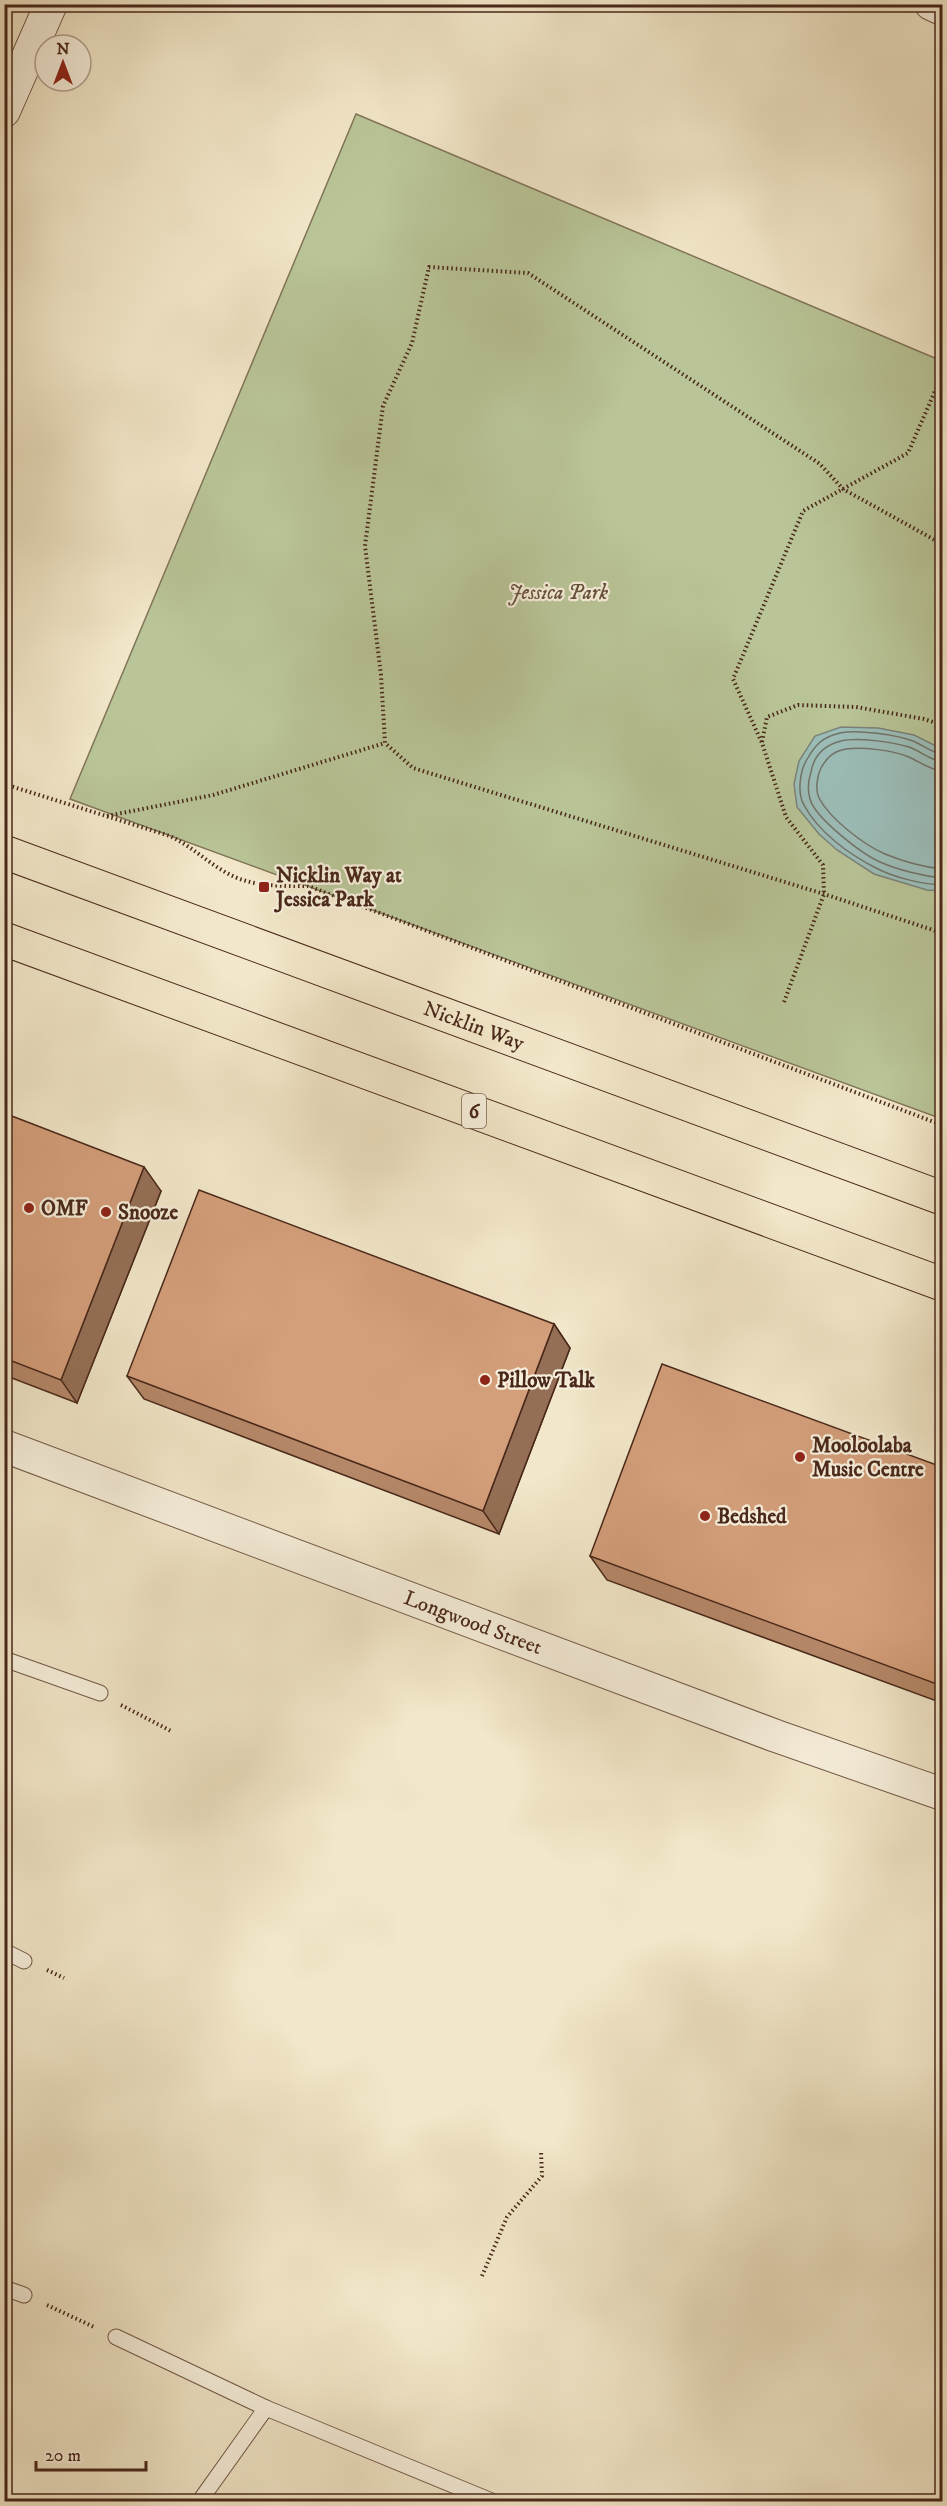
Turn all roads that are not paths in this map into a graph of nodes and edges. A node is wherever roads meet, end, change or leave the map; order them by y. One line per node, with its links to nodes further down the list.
1 (51, 4): 4 (street)
2 (931, 4): 3 (street)
3 (942, 9)
4 (4, 111)
5 (4, 852): 7 (highway, Nicklin Way)
6 (4, 939): 8 (highway, 6)
7 (942, 1198)
8 (942, 1284)
9 (4, 1446): 12 (street, Longwood Street)
10 (4, 1659): 11 (lane)
11 (100, 1694)
12 (942, 1794)
13 (4, 1952): 14 (lane)
14 (24, 1961)
15 (4, 2288): 16 (lane)
16 (24, 2295)
17 (116, 2337): 18 (lane)
18 (266, 2408): 19 (lane); 20 (lane)
19 (199, 2502)
20 (494, 2502)

